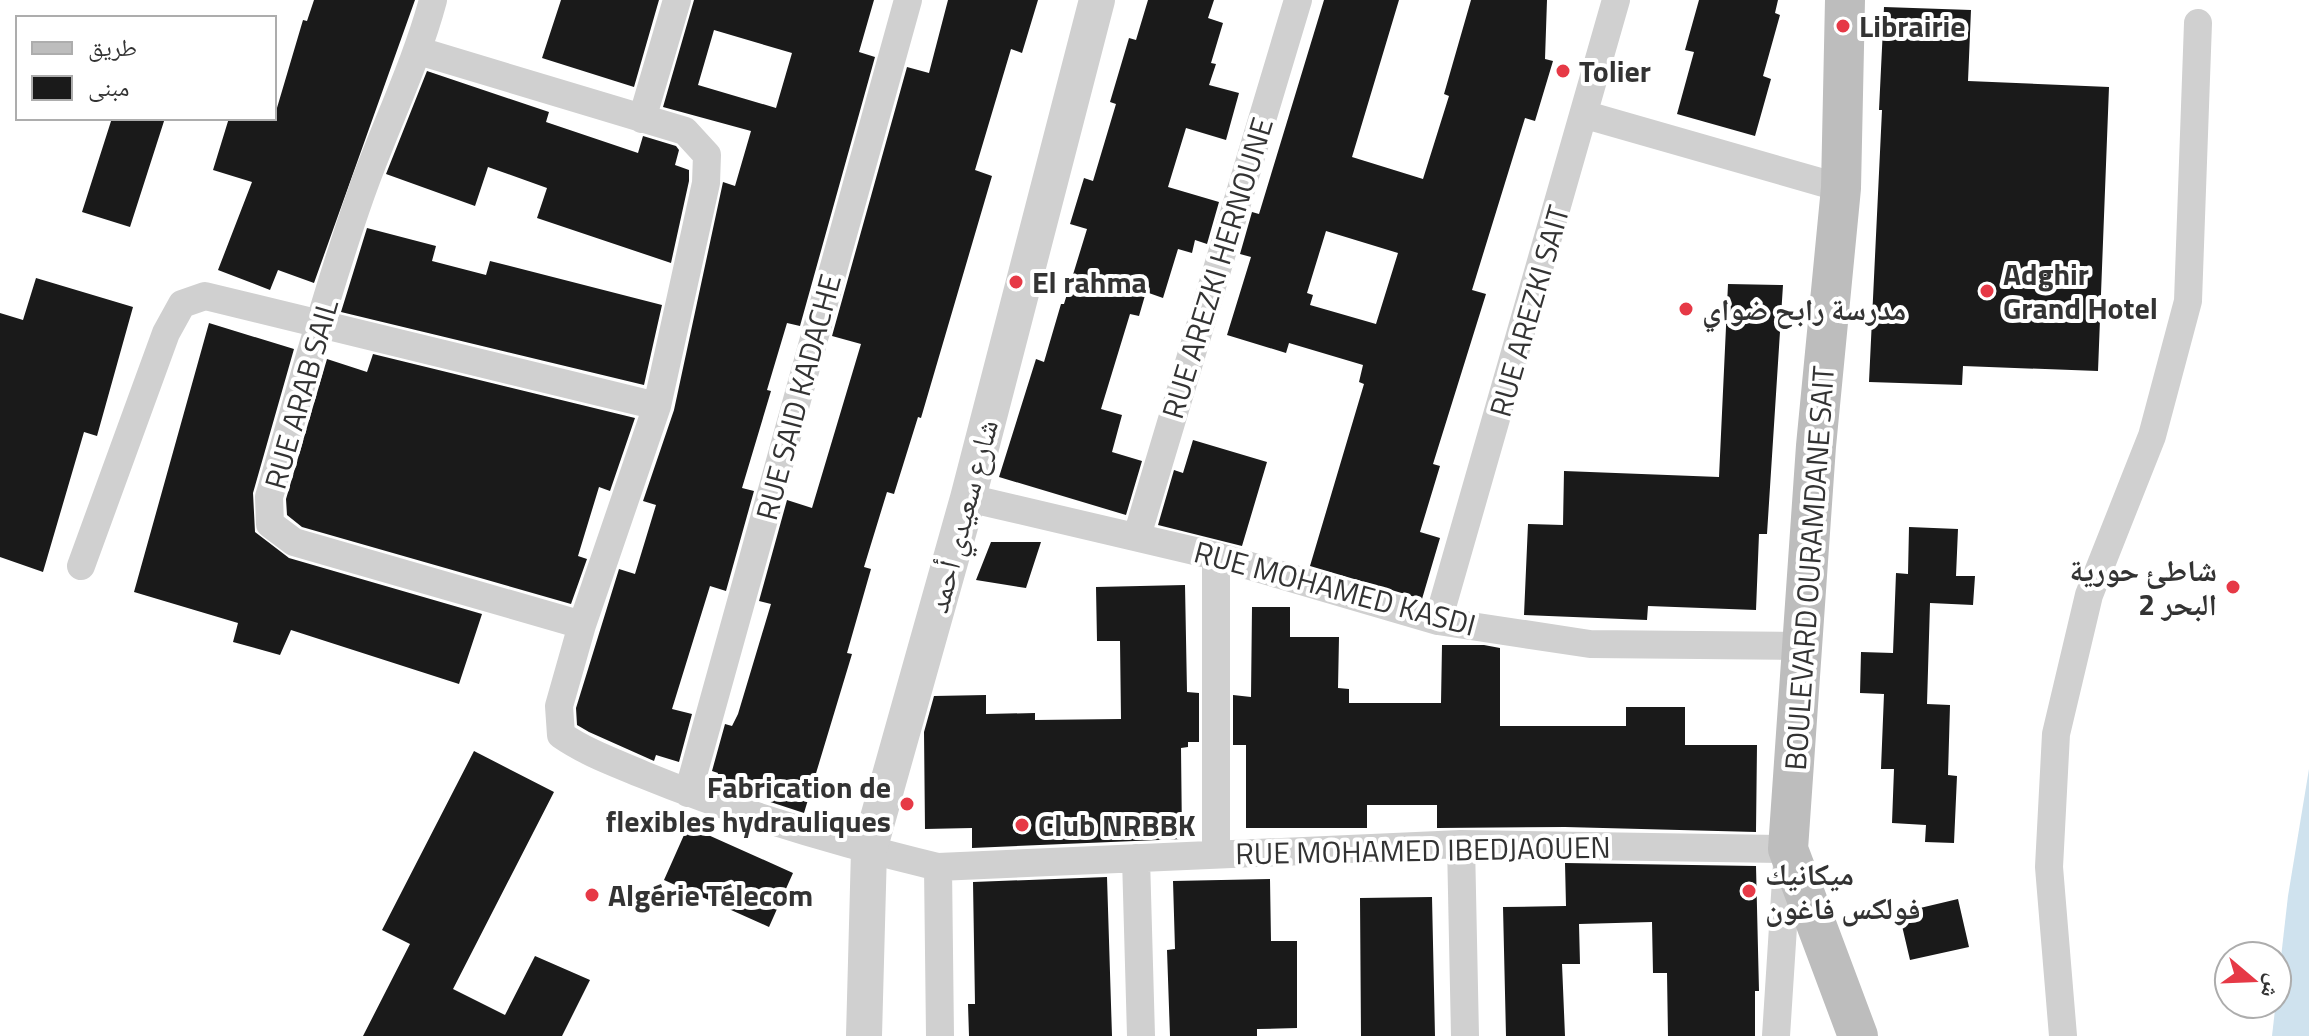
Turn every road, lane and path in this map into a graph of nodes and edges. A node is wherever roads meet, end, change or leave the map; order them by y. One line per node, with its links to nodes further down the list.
1 (433, 0): 9 (street, RUE ARAB SAIL)
2 (677, 0): 11 (street)
3 (908, 0): 22 (street, RUE SAID KADACHE)
4 (1097, 0): 15 (street, شارع سعيدي أحمد)
5 (1298, 0): 16 (street, RUE AREZKI HERNOUNE)
6 (1616, 0): 10 (street, RUE AREZKI SAIT)
7 (1845, 0): 12 (main road, BOULEVARD OURAMDANE SAIT)
8 (2198, 23): 35 (street)
9 (419, 51): 11 (street); 13 (street, RUE ARAB SAIL)
10 (1586, 115): 12 (street); 19 (street, RUE AREZKI SAIT)
11 (642, 119): 14 (street)
12 (1841, 188): 21 (main road, BOULEVARD OURAMDANE SAIT)
13 (319, 325): 14 (street); 18 (street); 20 (street, RUE ARAB SAIL)
14 (657, 406): 20 (street)
15 (968, 498): 16 (street, RUE MOHAMED KASDI); 25 (street, شارع سعيدي أحمد)
16 (1137, 536): 17 (street, RUE MOHAMED KASDI)
17 (1216, 556): 19 (street, RUE MOHAMED KASDI); 26 (street)
18 (81, 566)
19 (1438, 621): 21 (street, RUE MOHAMED KASDI)
20 (582, 625): 22 (street, RUE MOHAMED IBEDJAOUEN)
21 (1802, 646): 24 (main road, BOULEVARD OURAMDANE SAIT)
22 (688, 793): 25 (street, RUE MOHAMED IBEDJAOUEN)
23 (1461, 844): 24 (street, RUE MOHAMED IBEDJAOUEN); 26 (street, RUE MOHAMED IBEDJAOUEN); 32 (street)
24 (1788, 849): 33 (street); 34 (main road)
25 (869, 850): 28 (street, RUE MOHAMED IBEDJAOUEN); 29 (street, شارع سعيدي أحمد)
26 (1216, 854): 27 (street, RUE MOHAMED IBEDJAOUEN)
27 (1136, 858): 28 (street, RUE MOHAMED IBEDJAOUEN); 31 (street)
28 (938, 867): 30 (street)
29 (864, 1036)
30 (940, 1036)
31 (1141, 1036)
32 (1465, 1036)
33 (1776, 1036)
34 (1858, 1036)
35 (2063, 1036)

